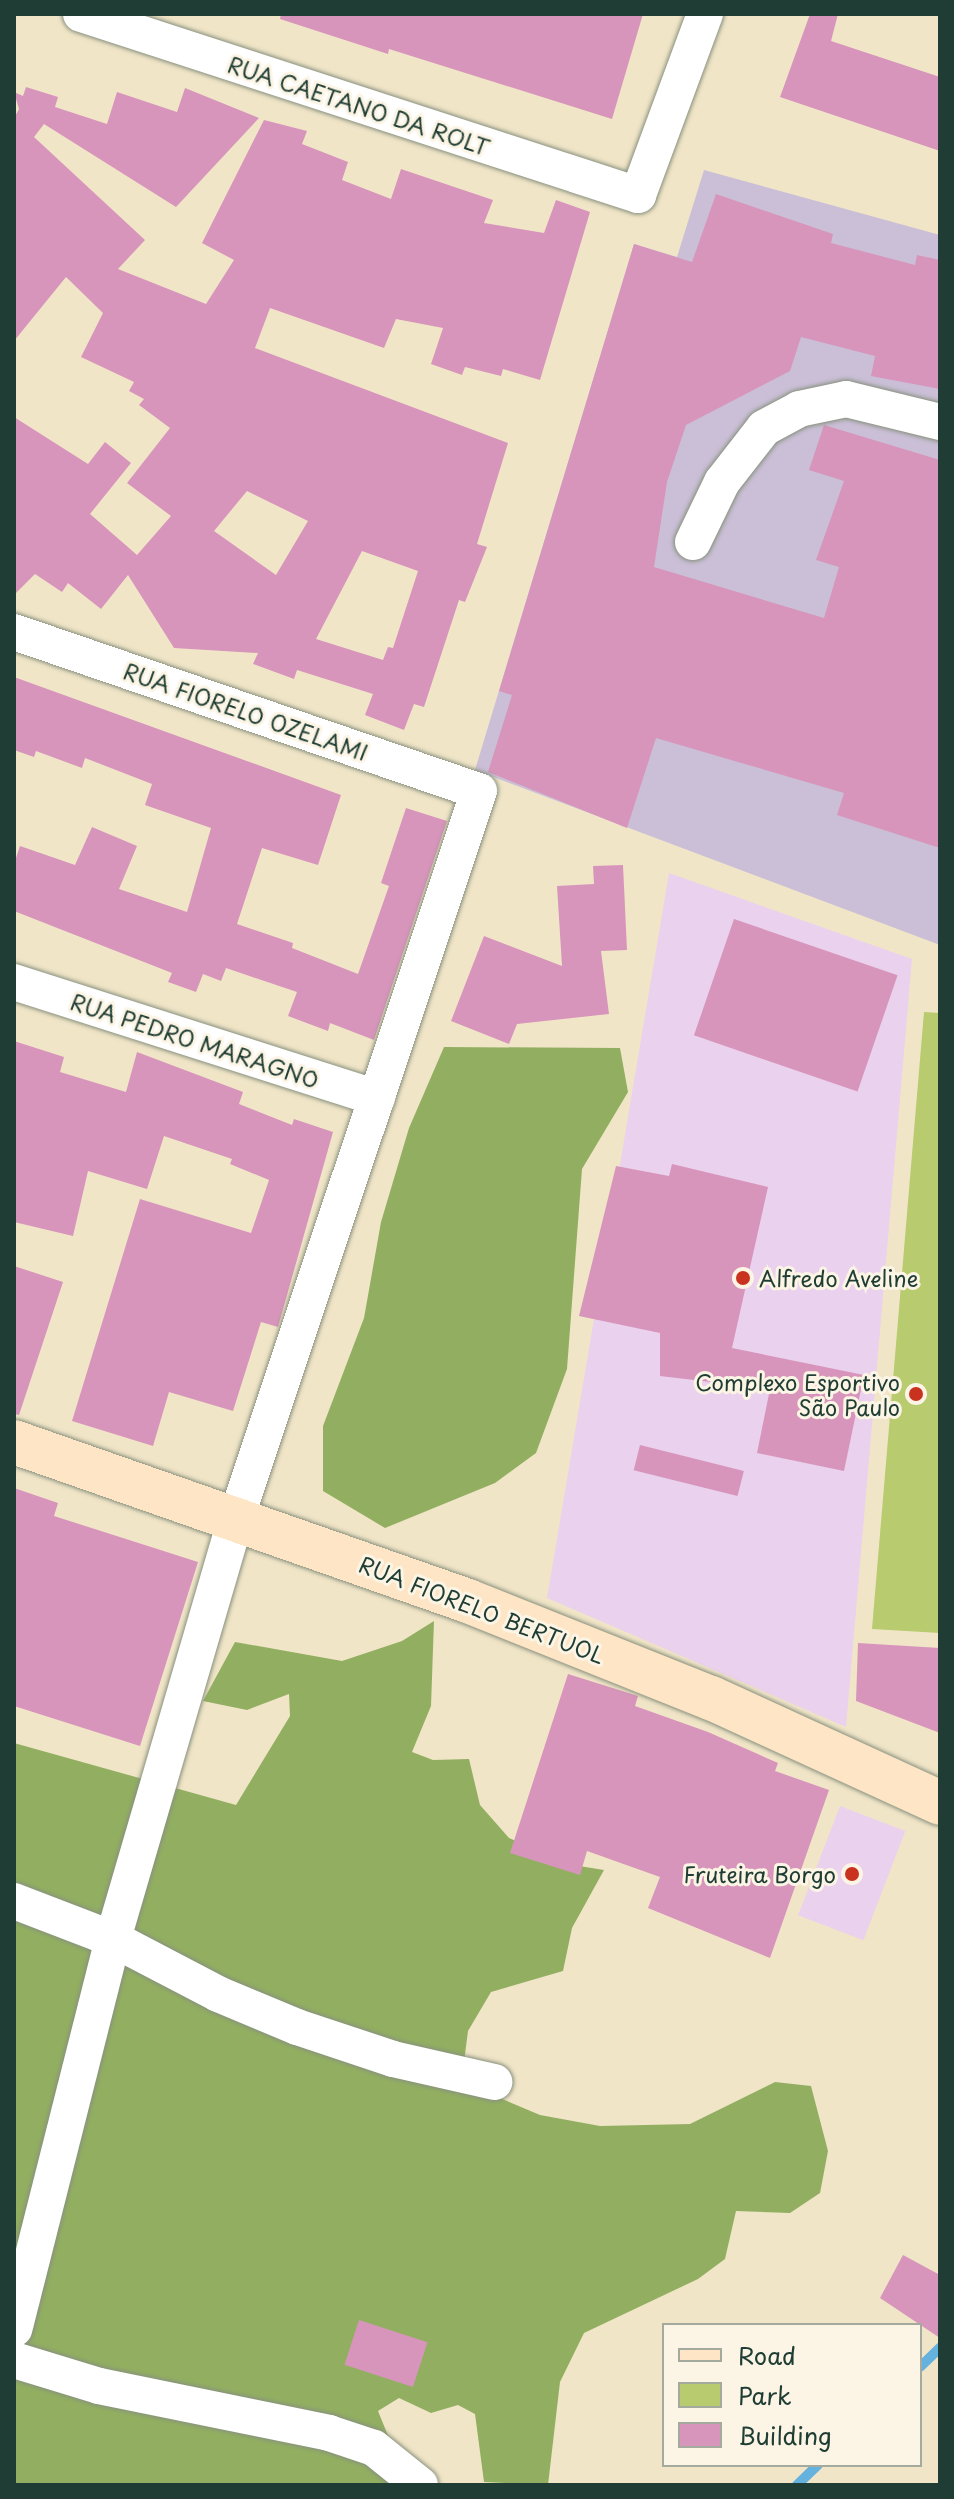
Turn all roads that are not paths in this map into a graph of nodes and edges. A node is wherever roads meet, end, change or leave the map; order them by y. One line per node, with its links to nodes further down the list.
1 (81, 14): 2 (street, RUA CAETANO DA ROLT)
2 (705, 14)
3 (940, 422): 4 (street)
4 (693, 542)
5 (14, 632): 7 (street, RUA FIORELO OZELAMI)
6 (14, 982): 7 (street, RUA PEDRO MARAGNO)
7 (377, 1098): 9 (street)
8 (14, 1442): 9 (main road, RUA FIORELO BERTUOL)
9 (236, 1518): 10 (main road, RUA FIORELO BERTUOL); 12 (street)
10 (940, 1803)
11 (14, 1901): 12 (street)
12 (113, 1939): 13 (street); 14 (street)
13 (494, 2082)
14 (14, 2329)
15 (14, 2360): 16 (street)
16 (420, 2485)

